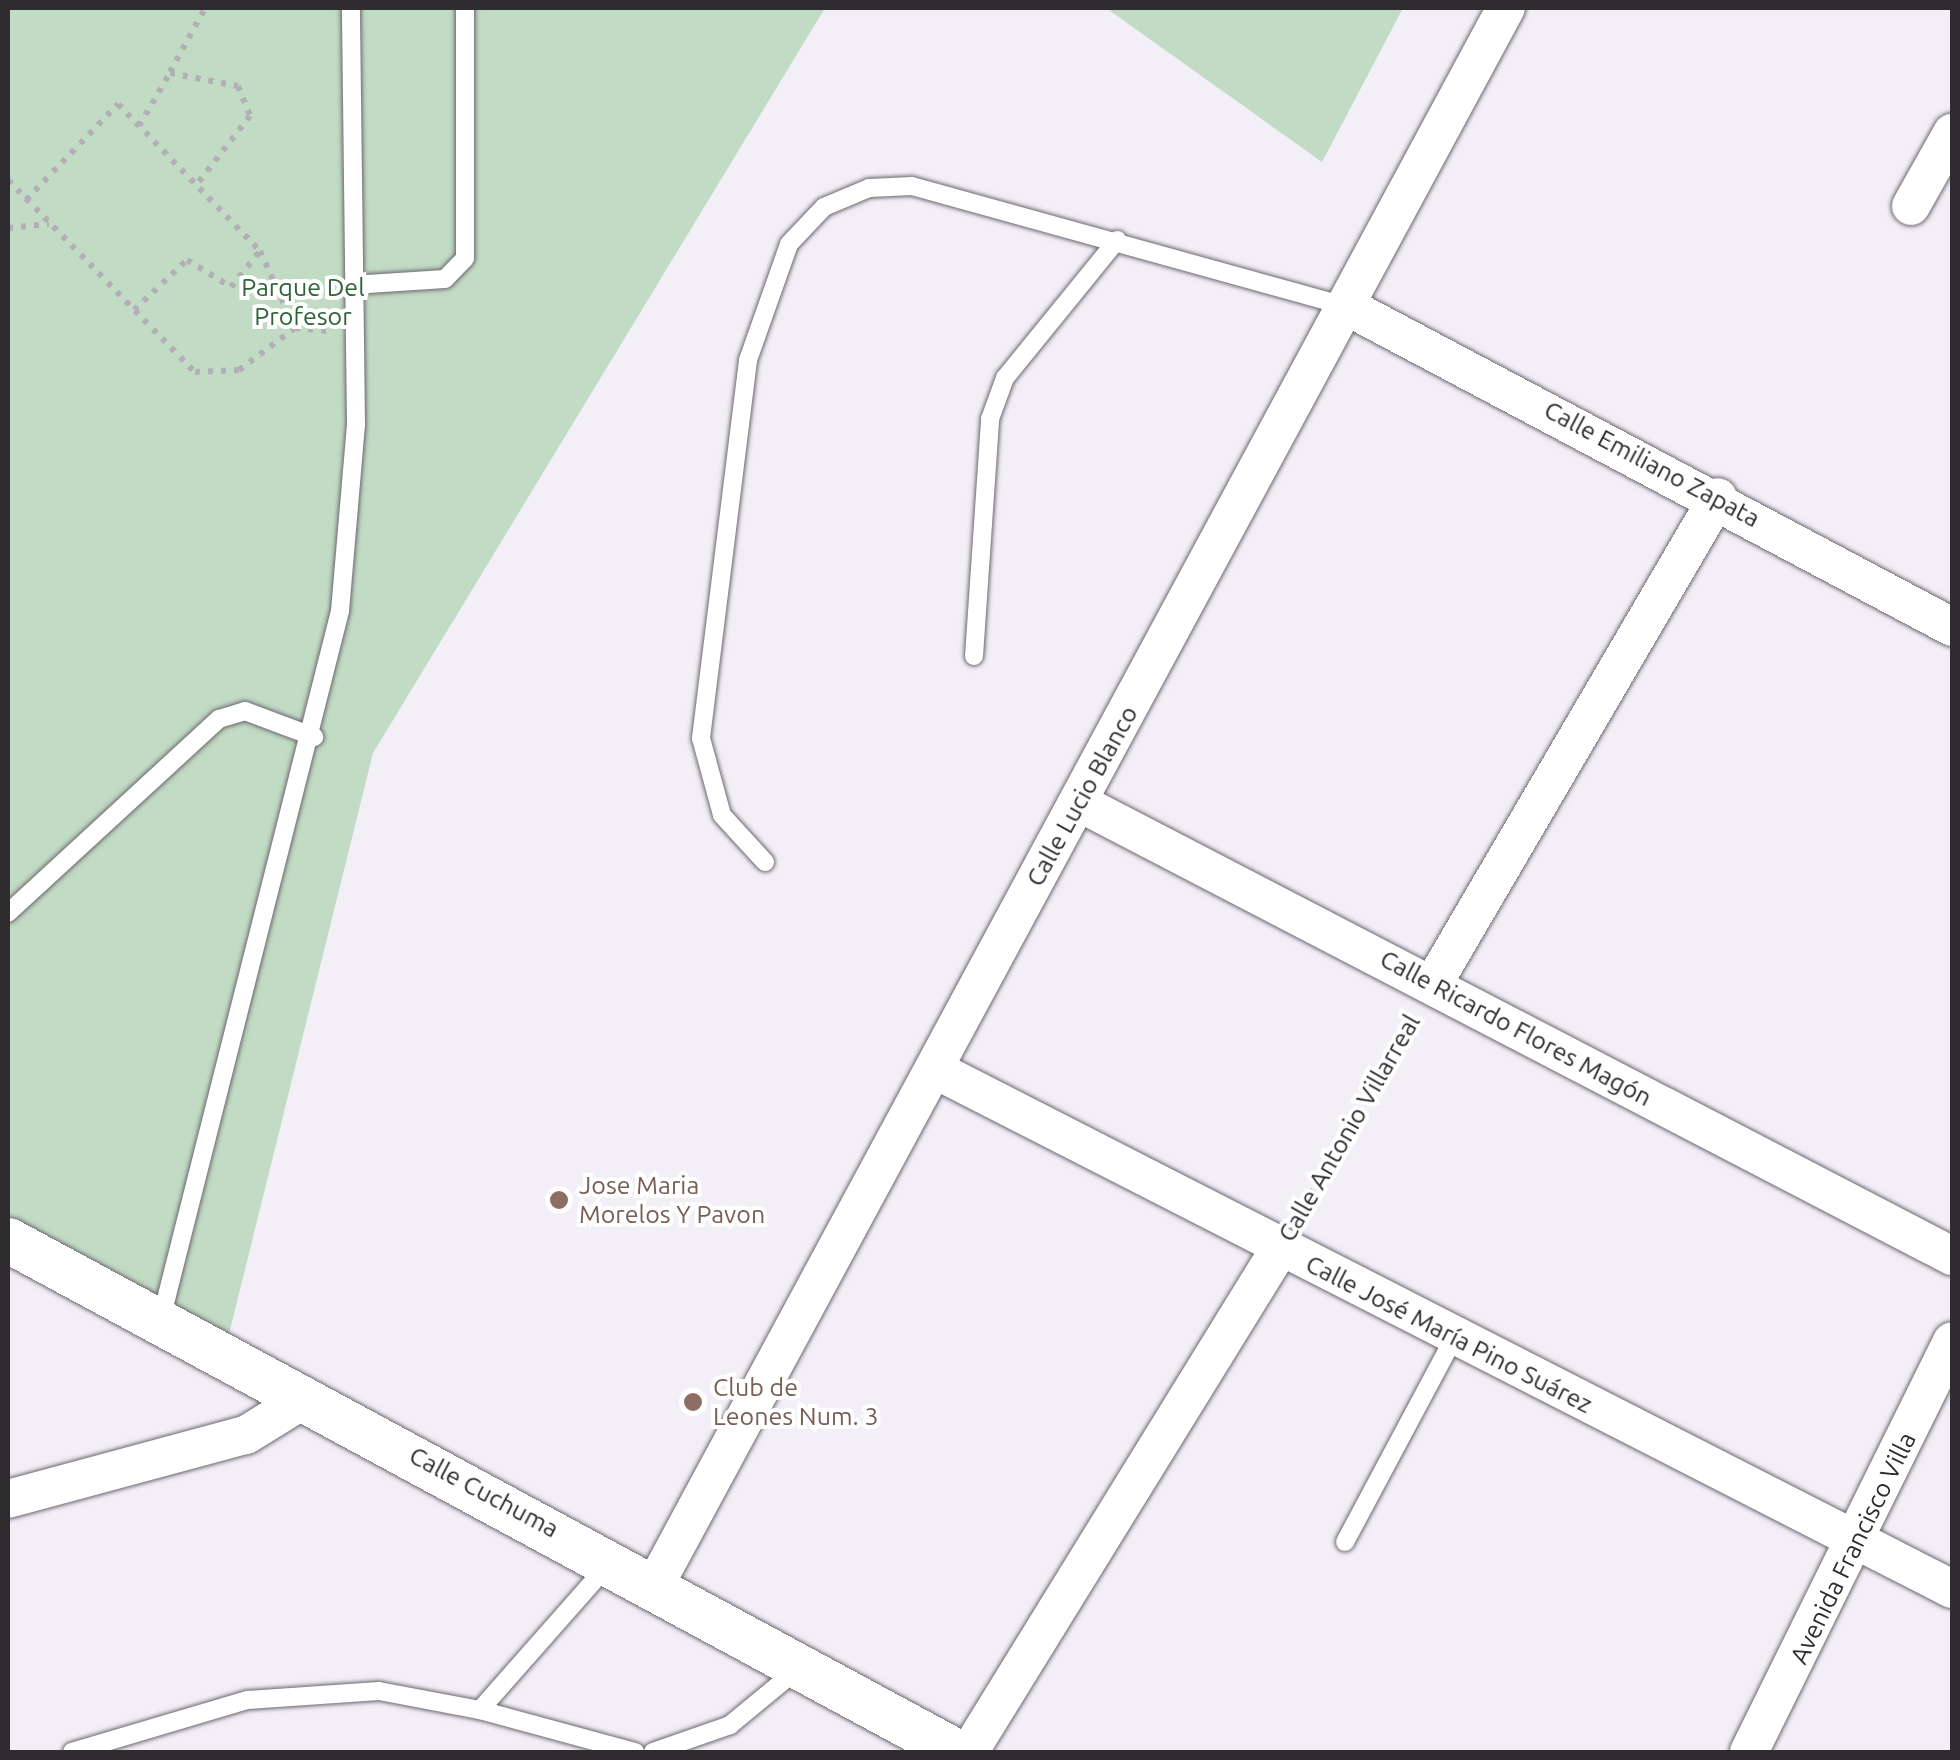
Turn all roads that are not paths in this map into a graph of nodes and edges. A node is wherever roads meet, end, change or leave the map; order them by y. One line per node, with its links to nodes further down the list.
1 (351, 8): 7 (lane)
2 (465, 8): 7 (lane)
3 (1506, 8): 8 (street, Calle Lucio Blanco)
4 (1952, 133): 5 (street)
5 (1911, 206)
6 (1117, 240): 8 (lane); 11 (lane); 14 (lane)
7 (352, 285): 12 (lane)
8 (1348, 307): 9 (street, Calle Emiliano Zapata); 13 (street, Calle Lucio Blanco)
9 (1718, 497): 10 (street, Calle Emiliano Zapata); 16 (street)
10 (1952, 627)
11 (974, 656)
12 (314, 737): 15 (lane); 21 (lane)
13 (1078, 802): 16 (street, Calle Ricardo Flores Magón); 17 (street, Calle Lucio Blanco)
14 (765, 862)
15 (8, 913)
16 (1434, 984): 20 (street, Calle Ricardo Flores Magón)
17 (934, 1069): 19 (street, Calle José María Pino Suárez); 29 (street, Calle Lucio Blanco)
18 (8, 1240): 21 (street, Calle Cuchuma)
19 (1280, 1248): 22 (street, Calle José María Pino Suárez); 37 (street, Calle Antonio Villarreal)
20 (1952, 1256)
21 (161, 1319): 24 (street, Calle Cuchuma)
22 (1454, 1338): 26 (street, Calle José María Pino Suárez); 27 (lane)
23 (1952, 1342): 26 (street, Avenida Francisco Villa)
24 (306, 1398): 25 (street); 28 (street, Calle Cuchuma)
25 (8, 1499)
26 (1860, 1541): 30 (street, Calle José María Pino Suárez); 38 (street, Avenida Francisco Villa)
27 (1345, 1542)
28 (612, 1560): 29 (street, Calle Cuchuma); 32 (lane)
29 (656, 1584): 31 (street, Calle Cuchuma)
30 (1952, 1589)
31 (801, 1667): 35 (lane); 36 (street, Calle Cuchuma)
32 (480, 1710): 33 (lane); 34 (lane)
33 (72, 1752)
34 (635, 1752)
35 (653, 1752)
36 (957, 1752)
37 (969, 1752)
38 (1750, 1752)

